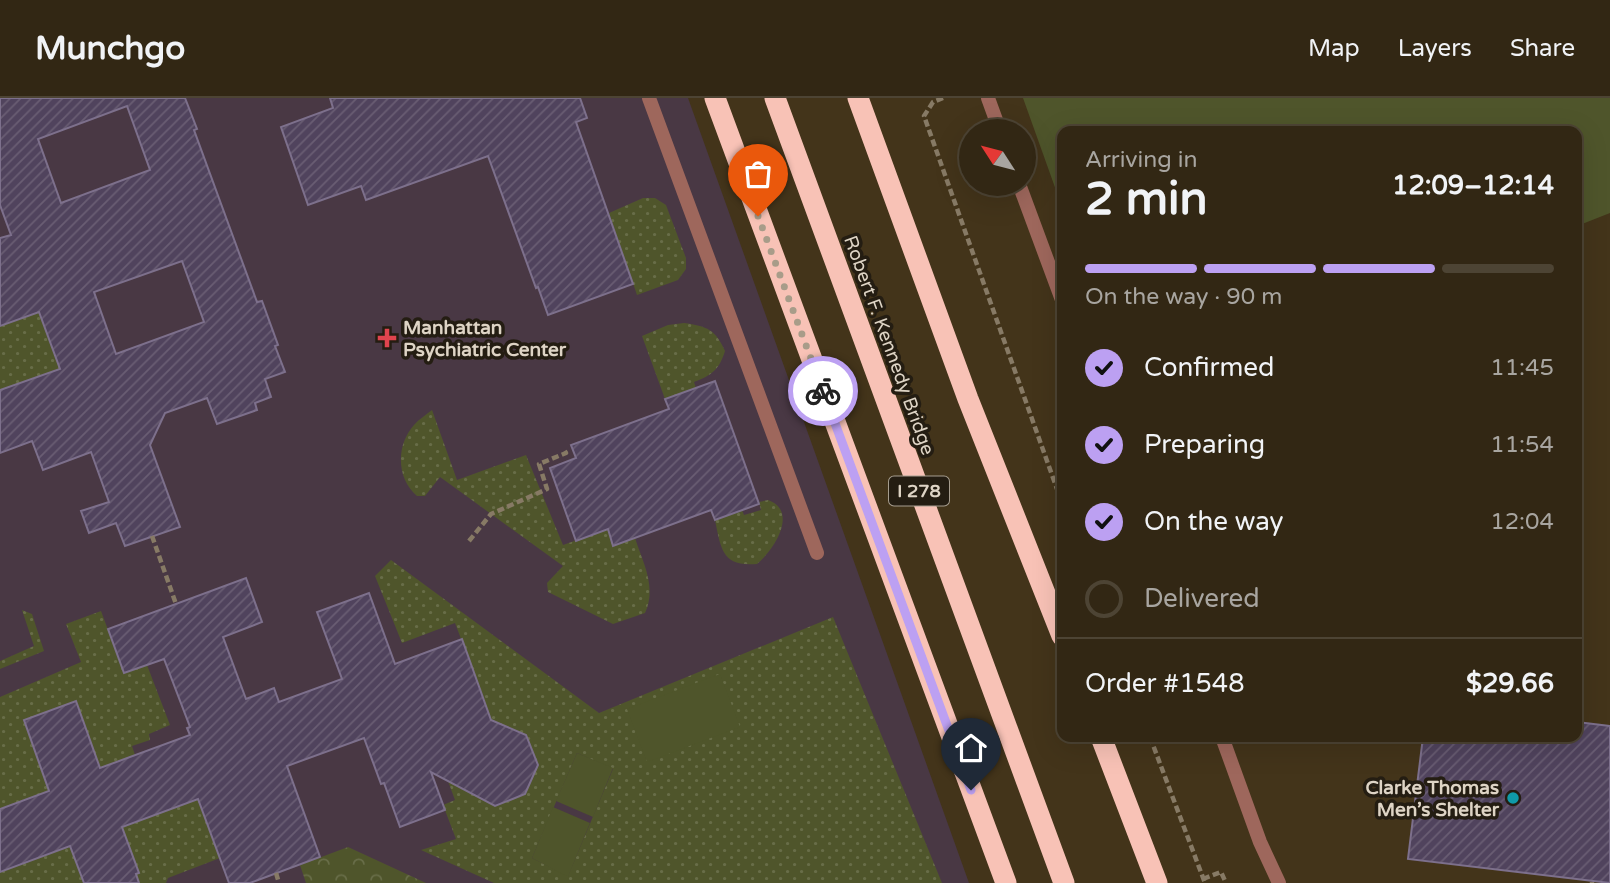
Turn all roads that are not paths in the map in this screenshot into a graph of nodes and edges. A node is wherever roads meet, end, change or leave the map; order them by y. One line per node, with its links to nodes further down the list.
1 (649, 98): 9 (street)
2 (715, 98): 13 (highway)
3 (775, 98): 14 (highway, Robert F. Kennedy Bridge / I 278)
4 (858, 98): 10 (highway)
5 (988, 98): 6 (street)
6 (996, 119)
7 (1023, 196): 8 (street)
8 (1057, 287)
9 (817, 553)
10 (1057, 623)
11 (1103, 742): 15 (highway)
12 (1224, 742): 16 (street)
13 (1006, 883)
14 (1064, 883)
15 (1157, 883)
16 (1279, 883)

